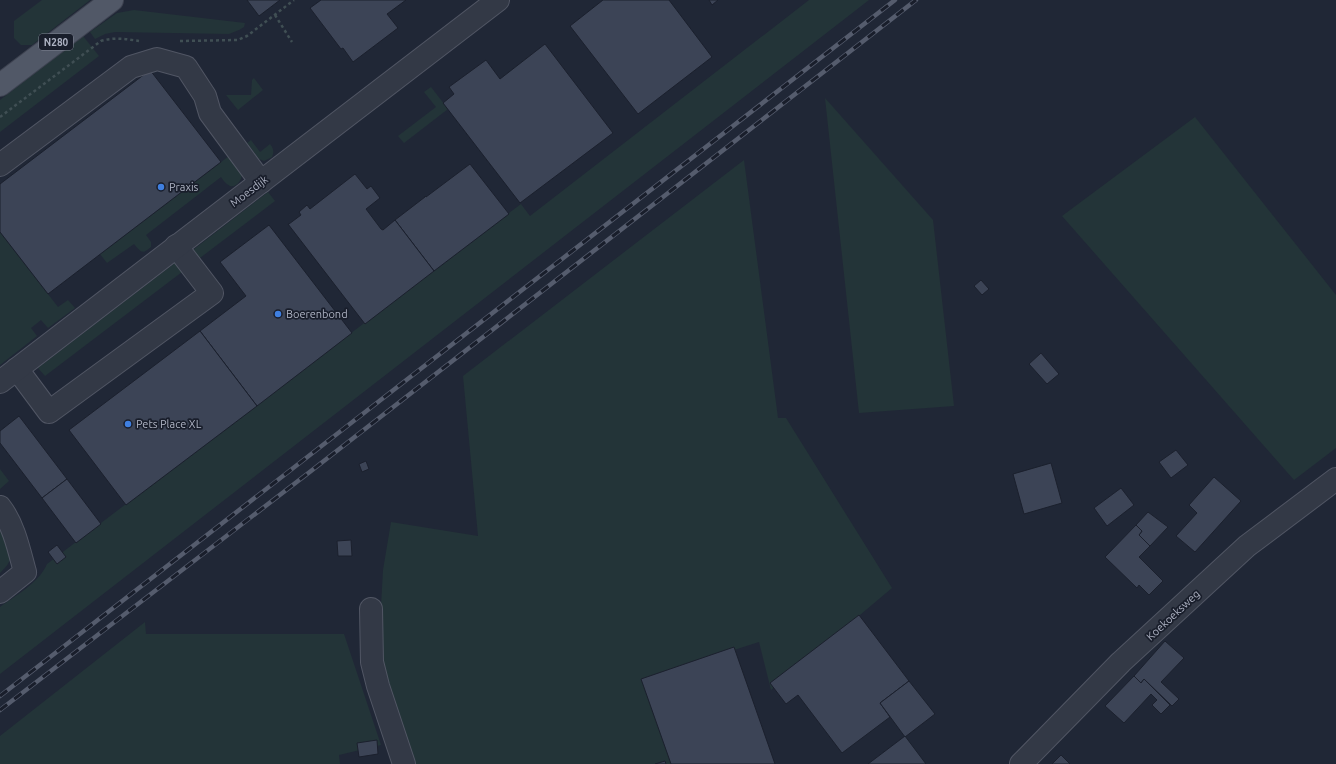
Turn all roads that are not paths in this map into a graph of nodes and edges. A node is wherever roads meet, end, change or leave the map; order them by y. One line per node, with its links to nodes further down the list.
1 (112, 0): 3 (main road, N280)
2 (498, 0): 5 (street, Moesdijk)
3 (0, 85)
4 (0, 164): 5 (street)
5 (261, 182): 6 (street, Moesdijk)
6 (176, 246): 7 (street, Moesdijk); 7 (street)
7 (17, 369): 8 (street, Moesdijk)
8 (0, 382)
9 (1336, 479): 14 (street, Koekoeksweg)
10 (0, 507): 11 (street)
11 (0, 592)
12 (371, 608): 13 (street)
13 (404, 764)
14 (1021, 764)

